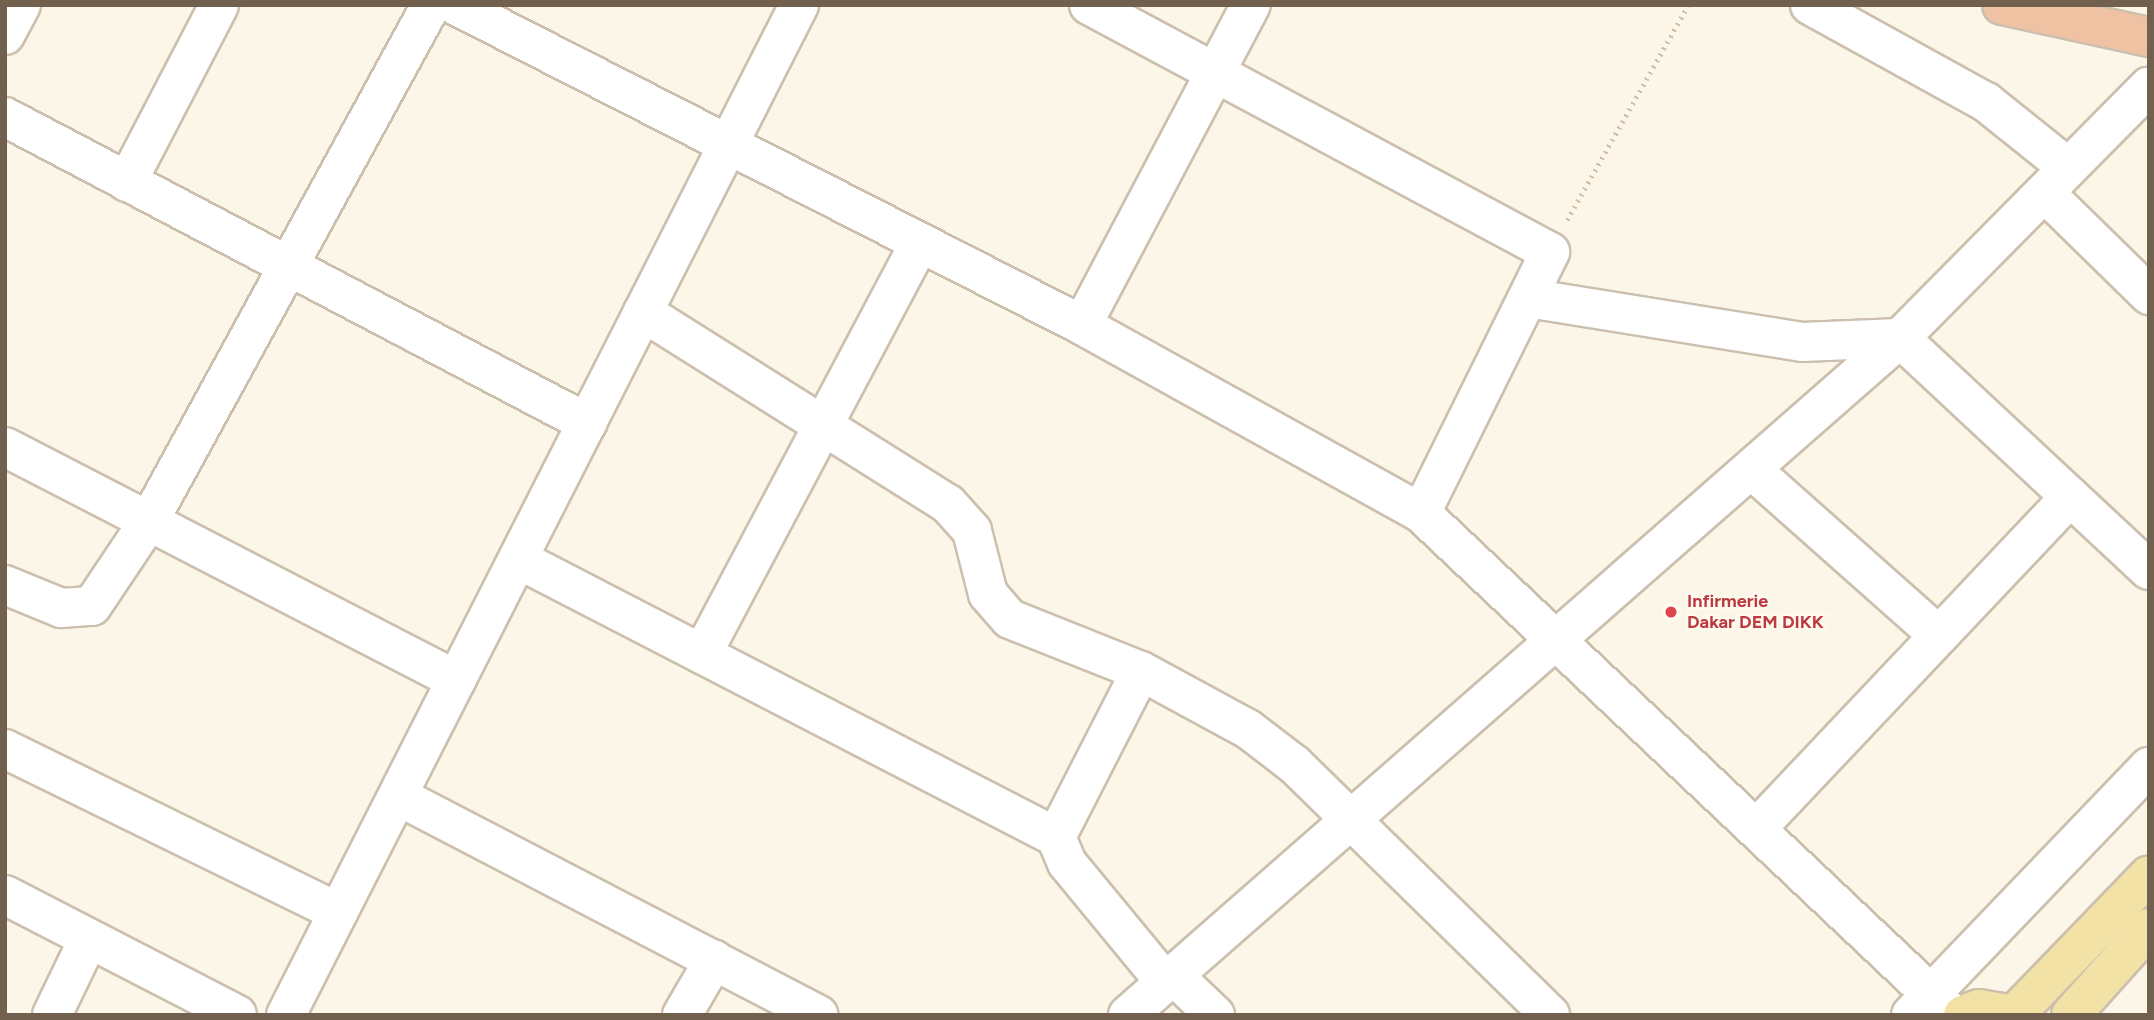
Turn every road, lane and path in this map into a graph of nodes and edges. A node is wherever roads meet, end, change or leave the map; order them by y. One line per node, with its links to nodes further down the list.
1 (21, 5): 12 (street)
2 (219, 5): 19 (street)
3 (431, 5): 22 (street)
4 (456, 5): 11 (street)
5 (799, 5): 17 (street)
6 (1089, 5): 14 (street)
7 (1251, 5): 14 (street)
8 (1688, 5): 21 (path)
9 (1810, 5): 18 (street)
10 (2002, 5): 13 (highway)
11 (502, 15): 17 (street)
12 (5, 36)
13 (2149, 37)
14 (1218, 74): 21 (street); 26 (street)
15 (2144, 99): 18 (street)
16 (5, 117): 19 (street)
17 (729, 144): 20 (street); 25 (street)
18 (2056, 180): 23 (street); 27 (street)
19 (127, 182): 22 (street)
20 (919, 244): 26 (street); 28 (street)
21 (1550, 252): 24 (street)
22 (286, 266): 29 (street); 34 (street)
23 (2149, 295)
24 (1528, 298): 27 (street); 33 (street)
25 (643, 312): 28 (street); 29 (street)
26 (1082, 325): 33 (street)
27 (1900, 338): 31 (street); 32 (street)
28 (825, 421): 40 (street); 41 (street)
29 (587, 423): 35 (street)
30 (5, 447): 34 (street)
31 (1751, 469): 38 (street); 39 (street)
32 (2070, 497): 36 (street); 38 (street)
33 (1422, 513): 39 (street)
34 (149, 521): 37 (street); 42 (street)
35 (518, 559): 40 (street); 42 (street)
36 (2149, 570)
37 (5, 585)
38 (1939, 636): 47 (street)
39 (1558, 638): 46 (street); 47 (street)
40 (702, 654): 48 (street)
41 (1141, 671): 46 (street); 48 (street)
42 (456, 680): 45 (street)
43 (5, 749): 51 (street)
44 (2149, 768): 56 (street)
45 (398, 796): 51 (street); 54 (street)
46 (1348, 820): 55 (street); 64 (street)
47 (1757, 828): 56 (street)
48 (1056, 837): 55 (street)
49 (2149, 874): 66 (main road)
50 (5, 895): 53 (street)
51 (338, 912): 59 (street)
52 (2149, 928): 67 (main road)
53 (89, 938): 57 (street); 58 (street)
54 (714, 960): 60 (street); 61 (street)
55 (1169, 979): 62 (street); 63 (street)
56 (1931, 1008)
57 (52, 1015)
58 (237, 1015)
59 (286, 1015)
60 (682, 1015)
61 (818, 1015)
62 (1128, 1015)
63 (1215, 1015)
64 (1550, 1015)
65 (1963, 1015): 66 (main road)
66 (2014, 1015)
67 (2071, 1015)

